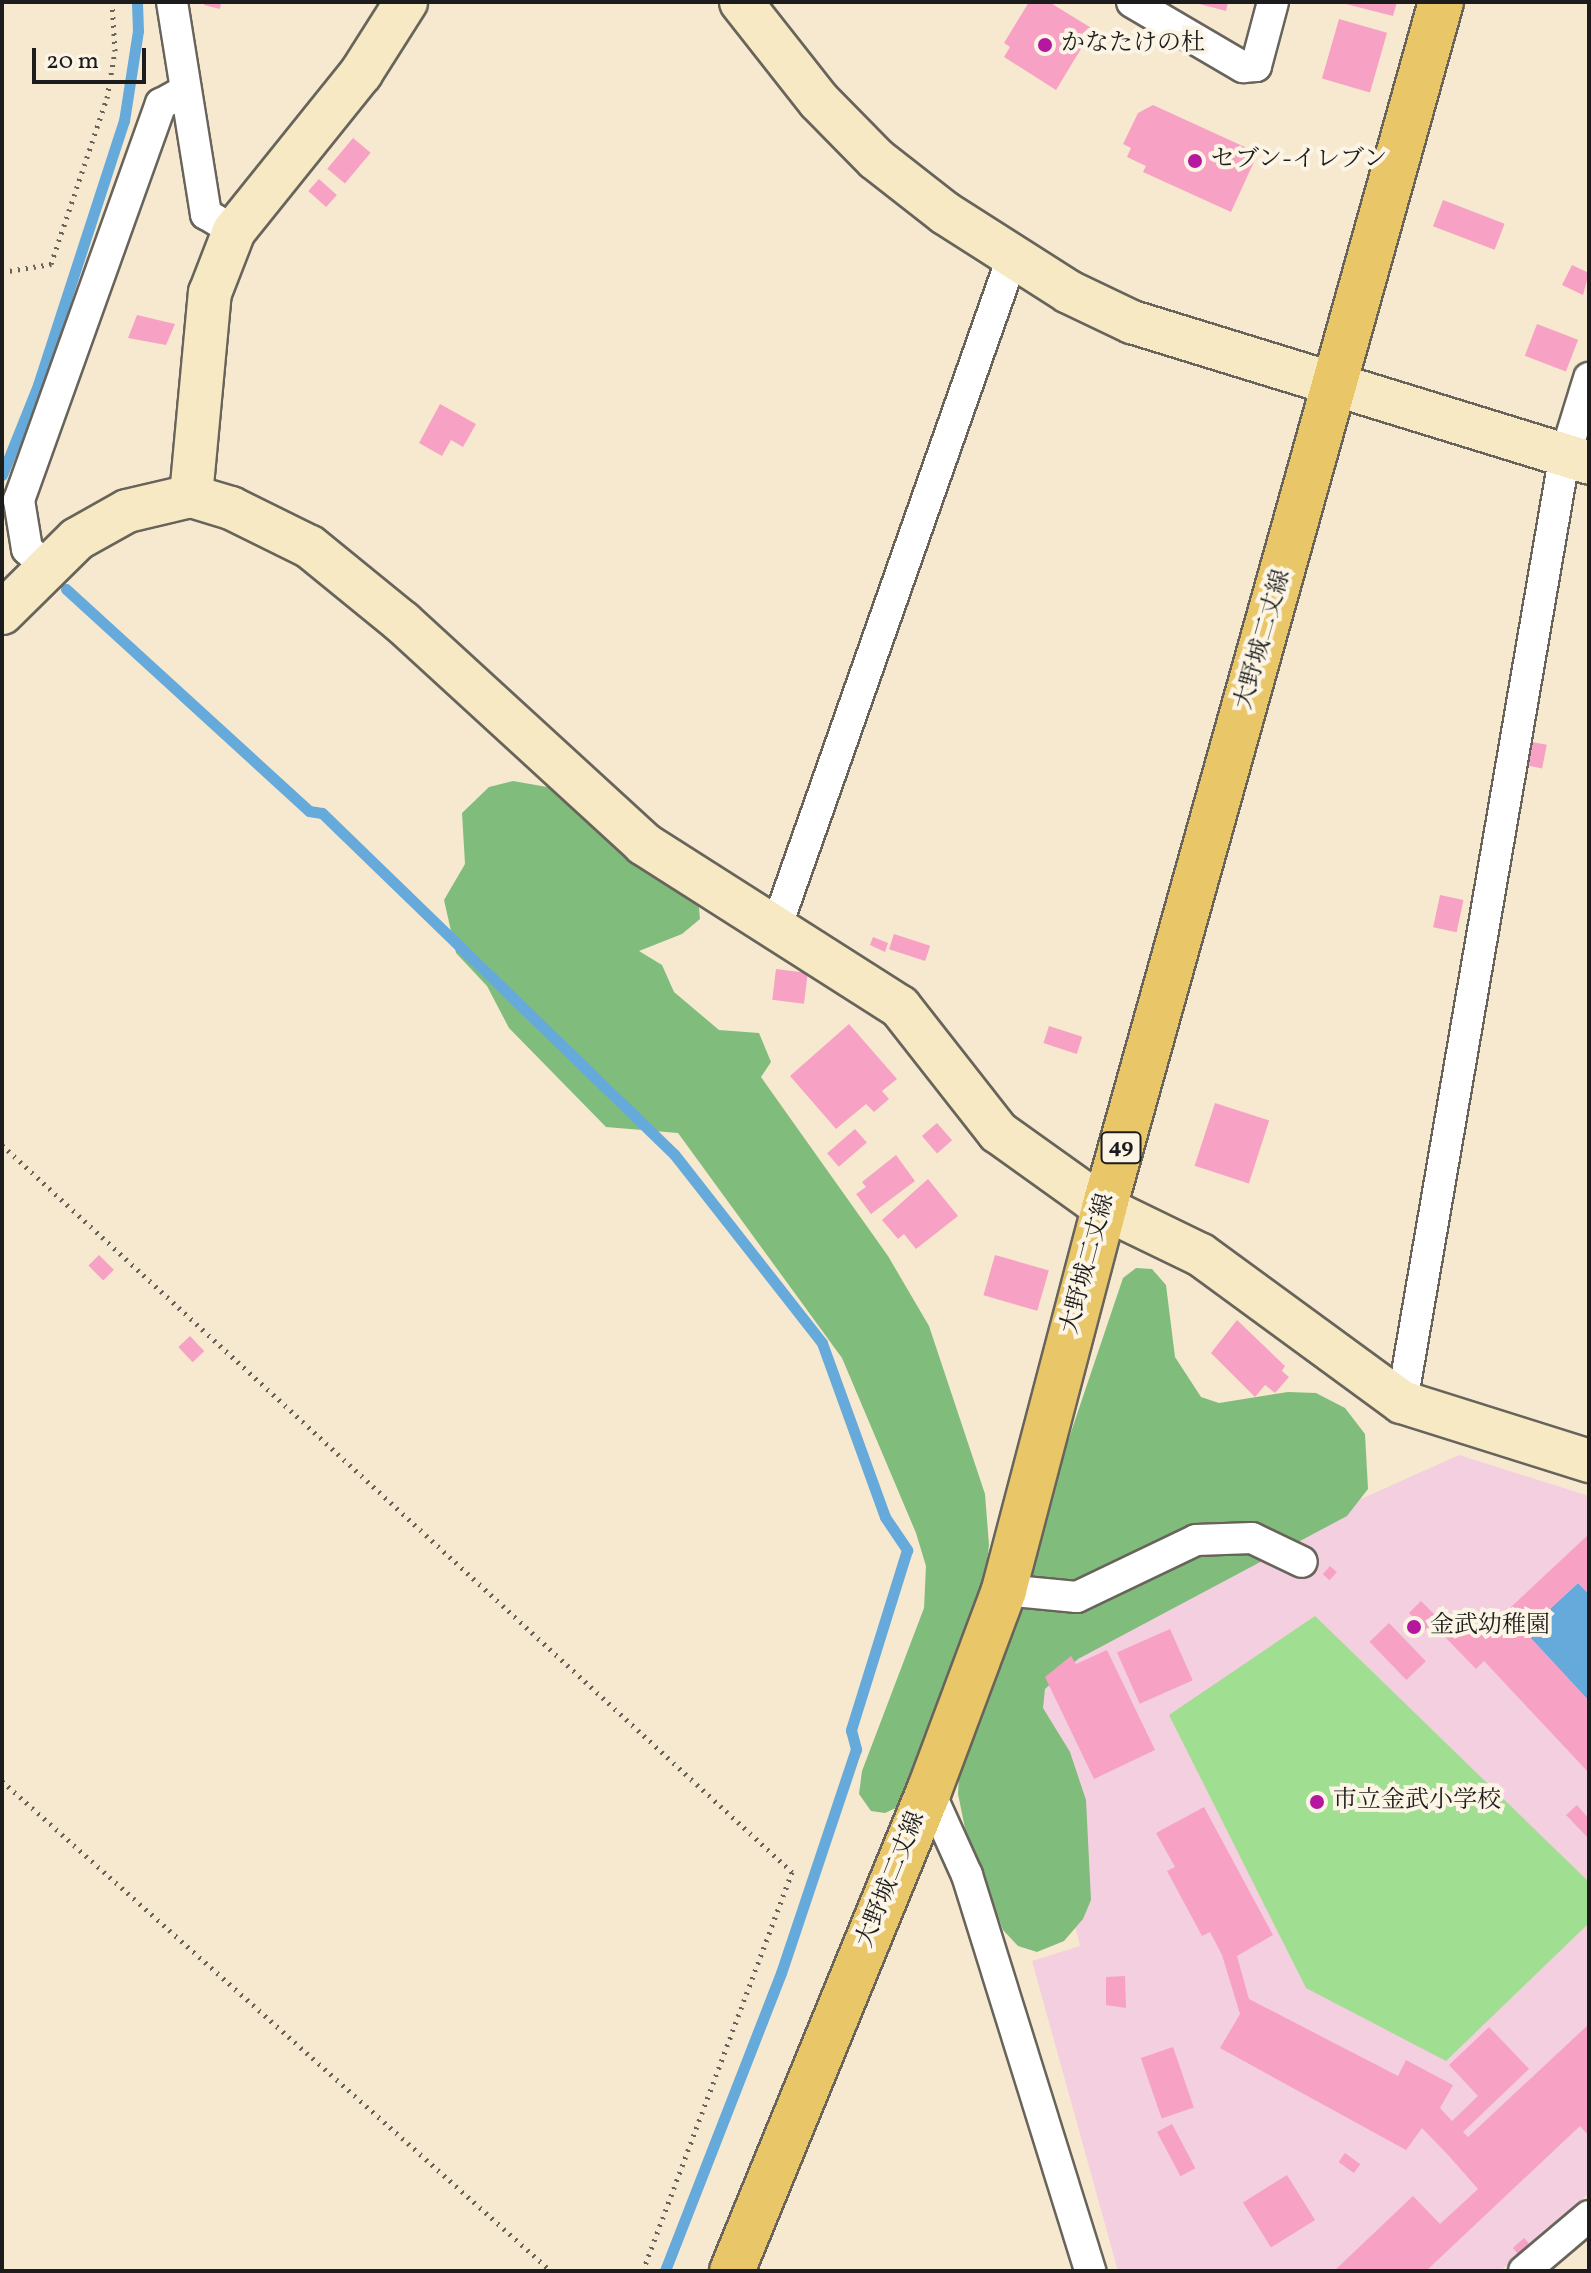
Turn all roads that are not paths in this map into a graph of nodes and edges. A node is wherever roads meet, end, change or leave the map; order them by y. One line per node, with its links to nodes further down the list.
1 (172, 2): 7 (street)
2 (406, 2): 8 (street)
3 (741, 2): 9 (street)
4 (1132, 2): 5 (street)
5 (1273, 2)
6 (1441, 2): 11 (main road, 大野城二丈線 / 49)
7 (183, 92): 8 (street); 14 (street)
8 (234, 231): 13 (street)
9 (1012, 258): 11 (street); 16 (street)
10 (1589, 378): 12 (street)
11 (1336, 386): 12 (street); 17 (main road, 大野城二丈線 / 49)
12 (1577, 461): 18 (street)
13 (191, 496): 14 (street); 16 (street)
14 (48, 568): 15 (street)
15 (2, 613)
16 (776, 928): 17 (street)
17 (1104, 1208): 18 (street); 21 (main road, 大野城二丈線 / 49)
18 (1402, 1402): 19 (street)
19 (1589, 1461)
20 (1302, 1562): 21 (street)
21 (1004, 1590): 22 (main road, 大野城二丈線 / 49)
22 (929, 1791): 24 (main road, 大野城二丈線 / 49); 25 (street)
23 (1589, 2216): 26 (street)
24 (732, 2271)
25 (1090, 2271)
26 (1524, 2271)

